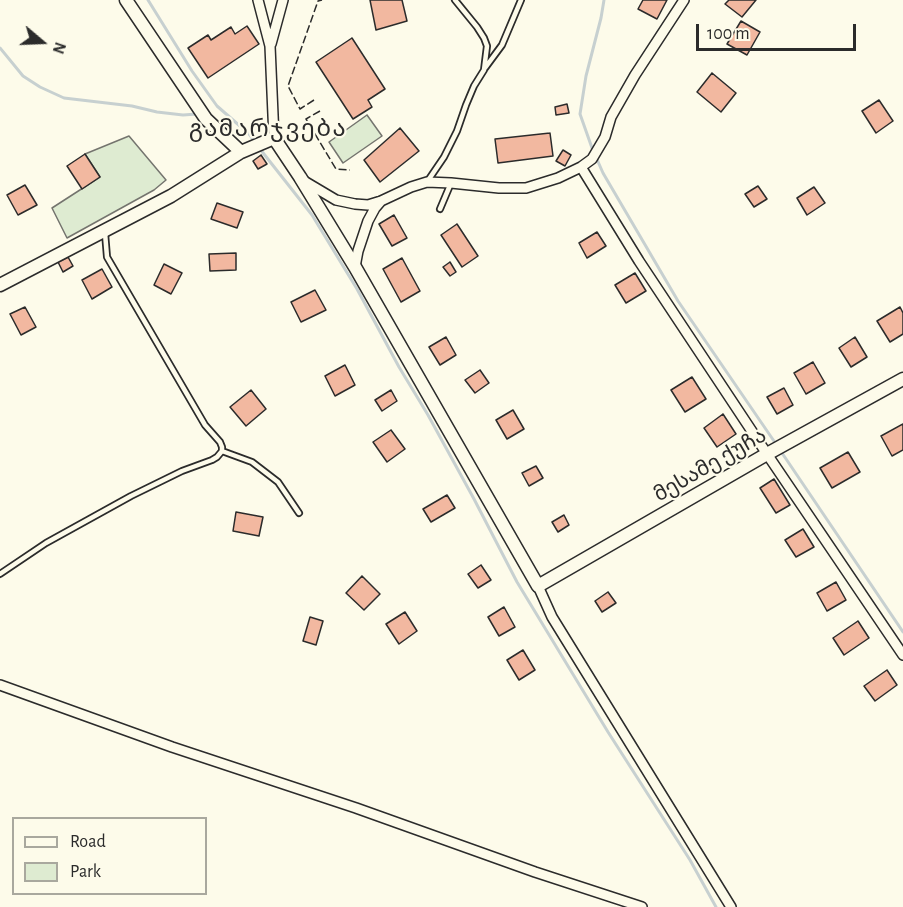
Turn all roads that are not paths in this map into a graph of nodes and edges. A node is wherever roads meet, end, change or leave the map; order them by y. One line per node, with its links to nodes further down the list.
1 (126, 0): 10 (street)
2 (258, 0): 7 (street)
3 (283, 0): 7 (street)
4 (455, 0): 8 (lane)
5 (521, 0): 8 (lane)
6 (684, 0): 11 (street)
7 (270, 46): 9 (street)
8 (483, 70): 13 (lane)
9 (274, 138): 10 (street); 12 (street)
10 (241, 152): 17 (street)
11 (581, 167): 14 (street); 22 (street)
12 (300, 177): 15 (street); 18 (street)
13 (427, 182): 14 (street); 15 (street)
14 (451, 183): 16 (lane)
15 (381, 201): 18 (street)
16 (440, 209)
17 (105, 230): 19 (street); 21 (lane)
18 (355, 267): 25 (street)
19 (0, 285)
20 (903, 379): 22 (street, მესამე ქუჩა)
21 (222, 451): 23 (lane); 24 (lane)
22 (767, 454): 25 (street, მესამე ქუჩა); 26 (street)
23 (299, 513)
24 (0, 574)
25 (538, 586): 29 (street)
26 (903, 655)
27 (0, 685): 28 (street)
28 (642, 907)
29 (731, 907)

